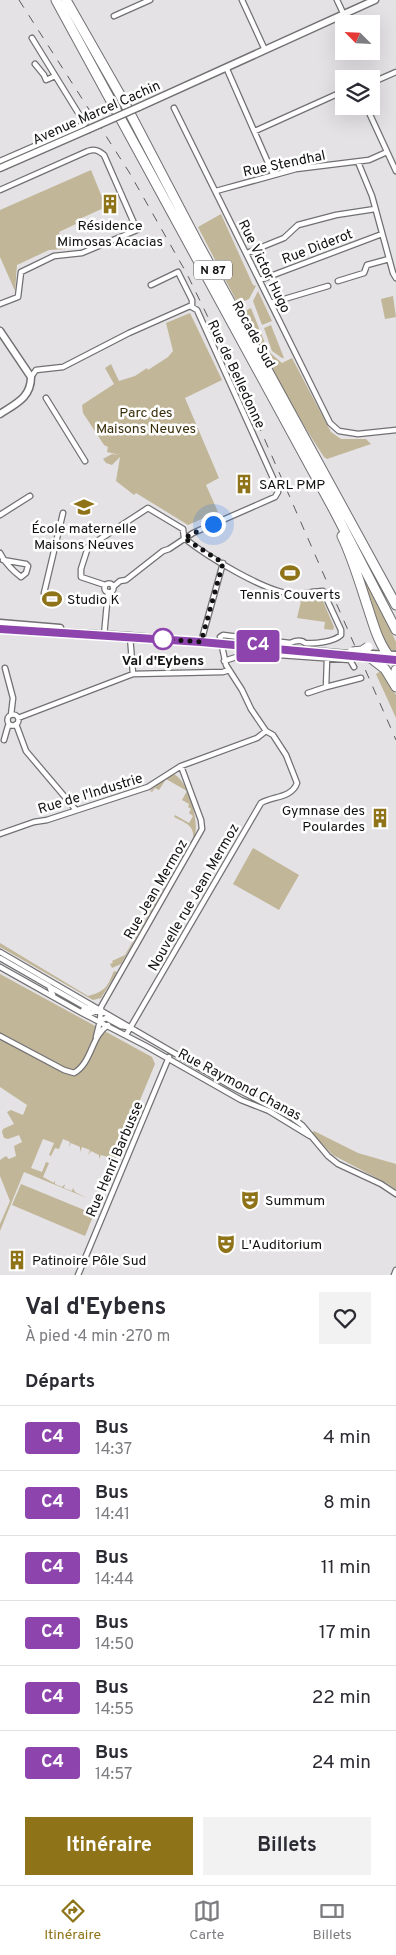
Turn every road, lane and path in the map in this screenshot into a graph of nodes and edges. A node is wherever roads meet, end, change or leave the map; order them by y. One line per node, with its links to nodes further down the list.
1 (56, 0): 47 (highway, Rocade Sud / N 87)
2 (66, 0): 51 (highway, Rocade Sud / N 87)
3 (148, 0): 8 (street)
4 (242, 0): 10 (street)
5 (338, 0): 7 (street)
6 (375, 0): 7 (street, Avenue Marcel Cachin)
7 (346, 14): 10 (street, Avenue Marcel Cachin)
8 (114, 16)
9 (32, 38): 14 (street)
10 (265, 50): 12 (street, Avenue Marcel Cachin)
11 (35, 64): 14 (street)
12 (226, 67): 19 (street); 23 (street, Avenue Marcel Cachin, bridge)
13 (396, 72): 15 (street)
14 (55, 76): 21 (street)
15 (380, 80)
16 (335, 95): 19 (street)
17 (174, 108): 27 (street, Rue Victor Hugo)
18 (370, 115): 20 (street)
19 (255, 131): 25 (street)
20 (387, 152): 22 (street, Rue Stendhal); 24 (street)
21 (1, 159)
22 (358, 162): 25 (street, Rue Stendhal); 28 (street)
23 (0, 168)
24 (396, 171)
25 (273, 174): 27 (street, Rue Stendhal)
26 (0, 190): 38 (street)
27 (216, 191): 30 (street, Rue Victor Hugo)
28 (375, 209): 29 (street); 30 (street)
29 (382, 234): 31 (street); 33 (street, Rue Diderot)
30 (247, 253): 33 (street, Rue Victor Hugo)
31 (389, 259): 32 (street); 34 (street)
32 (396, 278)
33 (260, 280): 37 (street, Rue Victor Hugo)
34 (338, 281)
35 (151, 285): 39 (street, Rue de Belledonne)
36 (328, 286): 37 (street)
37 (271, 302): 44 (street, Rue Victor Hugo)
38 (0, 304)
39 (192, 307): 41 (street); 50 (street, Rue de Belledonne)
40 (0, 331): 41 (street)
41 (30, 377): 43 (street)
42 (46, 398): 45 (street)
43 (0, 414)
44 (396, 430)
45 (85, 461)
46 (30, 496): 49 (street)
47 (330, 503): 62 (highway); 64 (highway, Rocade Sud / N 87)
48 (63, 513): 58 (street)
49 (0, 515)
50 (184, 538): 54 (street); 55 (street); 56 (street, Rue de Belledonne)
51 (360, 540): 59 (highway); 60 (highway, Rocade Sud / N 87)
52 (0, 553): 53 (street)
53 (3, 560): 53 (street)
54 (223, 563): 67 (street); 68 (street)
55 (105, 585): 56 (street); 57 (street)
56 (113, 586): 57 (street)
57 (108, 592): 65 (street)
58 (44, 593)
59 (396, 595)
60 (396, 605)
61 (0, 623): 65 (street)
62 (374, 627): 70 (highway); 71 (highway)
63 (0, 629): 65 (street)
64 (396, 630)
65 (104, 634): 66 (street)
66 (129, 636): 67 (street); 78 (street)
67 (201, 642): 68 (street)
68 (221, 643): 69 (street); 73 (street)
69 (350, 653): 70 (highway, bridge)
70 (371, 653): 71 (street); 80 (highway)
71 (392, 657)
72 (327, 659): 73 (street); 74 (street); 81 (street)
73 (224, 660): 76 (street)
74 (354, 667)
75 (5, 668): 83 (street)
76 (229, 670): 78 (street); 87 (street)
77 (396, 670): 80 (highway)
78 (133, 674): 84 (street)
79 (361, 678): 81 (street)
80 (395, 686)
81 (326, 687): 82 (street)
82 (308, 692)
83 (10, 715): 84 (street); 86 (street)
84 (18, 718): 85 (street)
85 (16, 724): 86 (street); 90 (street)
86 (10, 725): 88 (street)
87 (266, 731): 89 (street, Rue de l'Industrie); 100 (street, Nouvelle rue Jean Mermoz)
88 (4, 740)
89 (181, 766): 90 (street, Rue de l'Industrie); 97 (street, Rue Jean Mermoz)
90 (76, 810): 91 (street, Rue de l'Industrie)
91 (0, 834)
92 (0, 952): 97 (street)
93 (0, 958): 95 (street)
94 (0, 967): 96 (street, Rue Raymond Chanas)
95 (49, 986): 96 (street); 97 (street)
96 (55, 997): 97 (street, Rue Raymond Chanas); 98 (street, Rue Raymond Chanas)
97 (99, 1008): 98 (street, Rue Jean Mermoz); 100 (street)
98 (100, 1021): 99 (street, Rue Raymond Chanas); 100 (street, Rue Raymond Chanas); 103 (street, Rue Jean Mermoz)
99 (108, 1025): 101 (street, Rue Raymond Chanas); 103 (street)
100 (130, 1027): 101 (street, Nouvelle rue Jean Mermoz); 104 (street, Rue Raymond Chanas)
101 (126, 1035): 105 (street, Rue Raymond Chanas)
102 (0, 1036): 103 (street)
103 (96, 1037)
104 (172, 1051): 105 (street, Rue Henri Barbusse); 106 (street, Rue Raymond Chanas)
105 (168, 1058): 106 (street, Rue Raymond Chanas); 109 (street, Rue Henri Barbusse)
106 (313, 1138): 107 (street)
107 (396, 1194)
108 (396, 1270): 110 (street)
109 (78, 1275)
110 (394, 1275)

